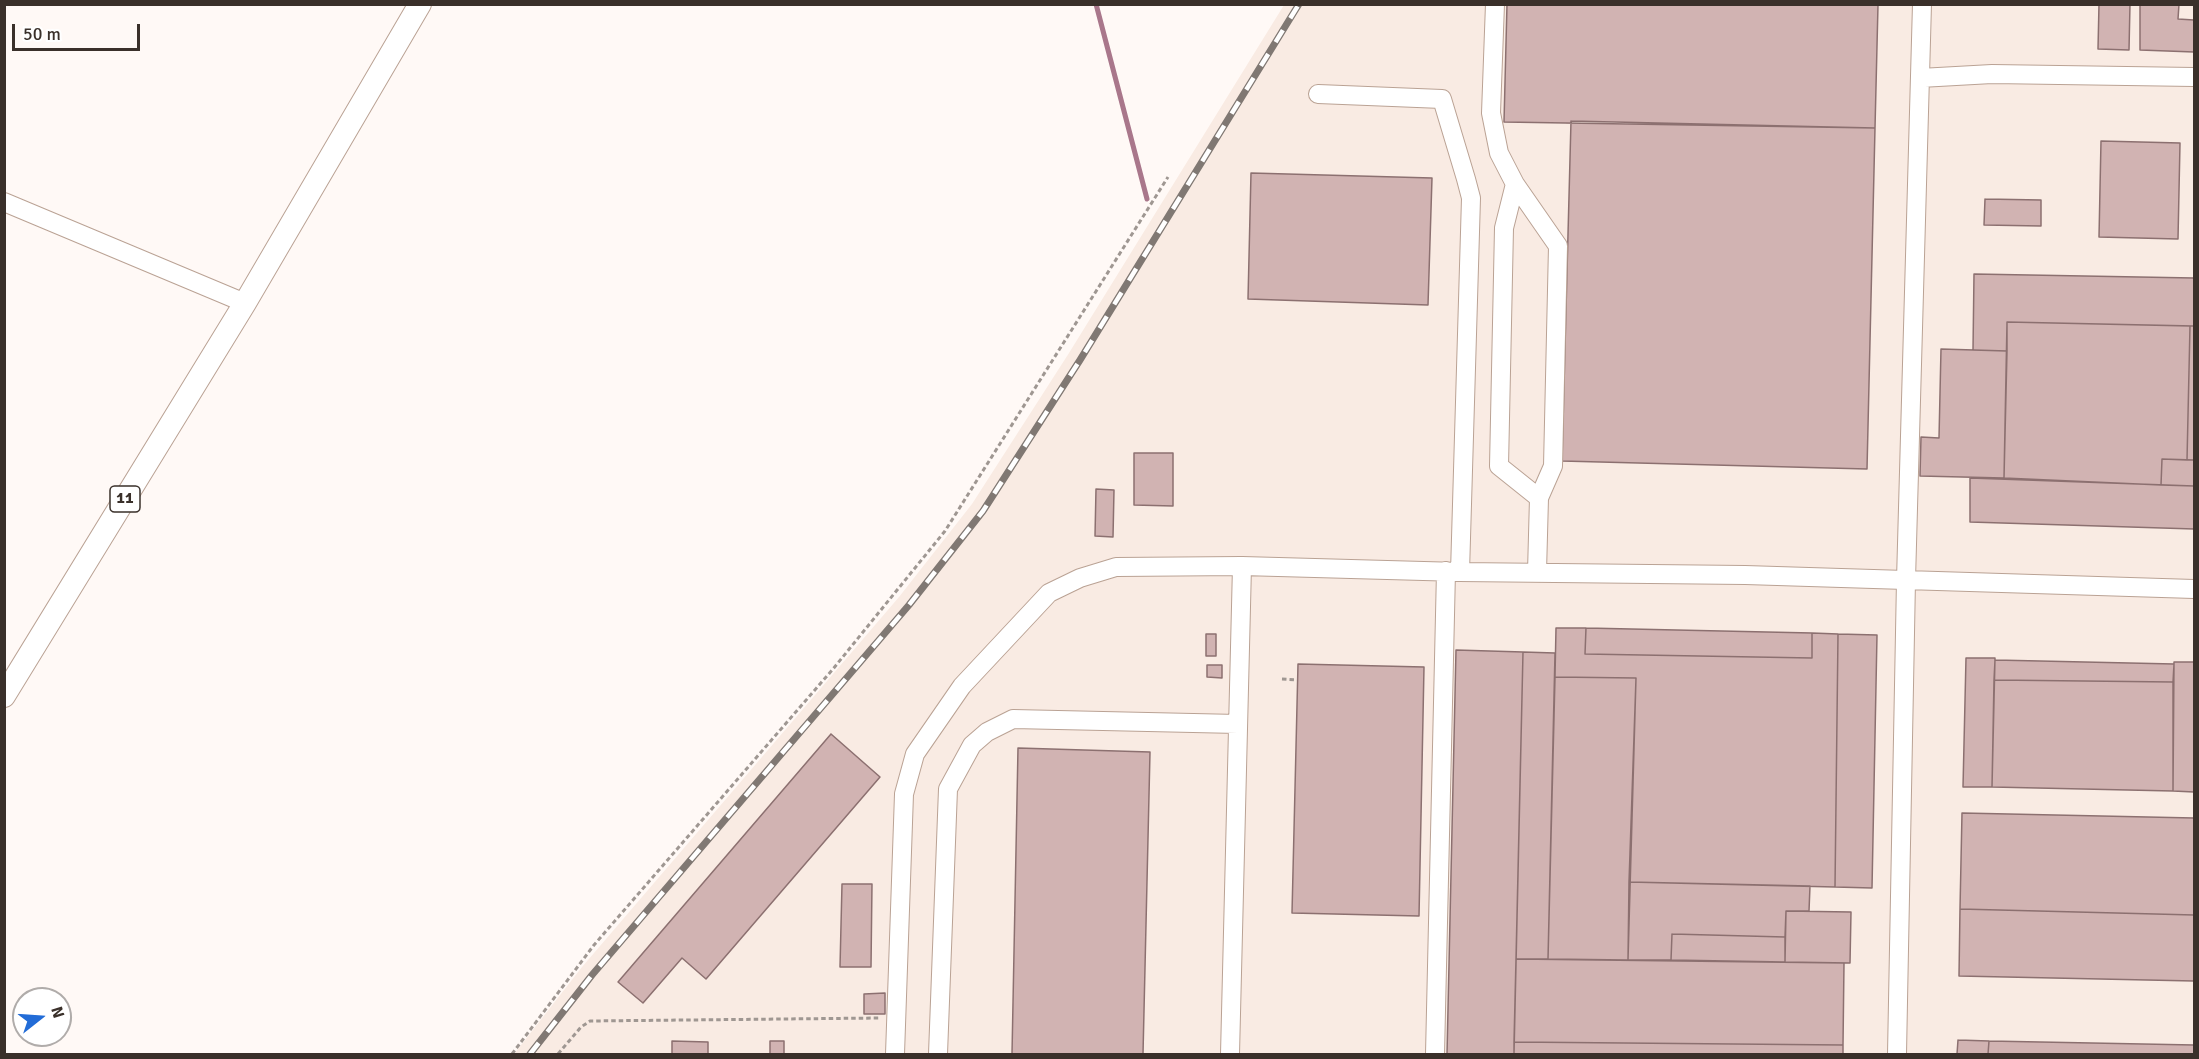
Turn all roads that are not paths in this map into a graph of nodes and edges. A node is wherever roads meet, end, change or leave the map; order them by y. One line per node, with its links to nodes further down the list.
1 (420, 4): 9 (main road, 11)
2 (1495, 4): 7 (street)
3 (1922, 4): 5 (street)
4 (2194, 77): 5 (street)
5 (1920, 78): 14 (street)
6 (1318, 94): 12 (street)
7 (1515, 184): 10 (street); 10 (street)
8 (4, 202): 9 (street)
9 (245, 303): 16 (main road, 11)
10 (1539, 498): 13 (street)
11 (1242, 566): 12 (street); 17 (street); 18 (street)
12 (1453, 572): 13 (street); 21 (street)
13 (1537, 572): 14 (street)
14 (1906, 580): 15 (street); 22 (street)
15 (2194, 589)
16 (4, 696)
17 (1238, 724): 19 (street); 20 (street)
18 (895, 1054)
19 (938, 1054)
20 (1230, 1054)
21 (1435, 1054)
22 (1897, 1054)

